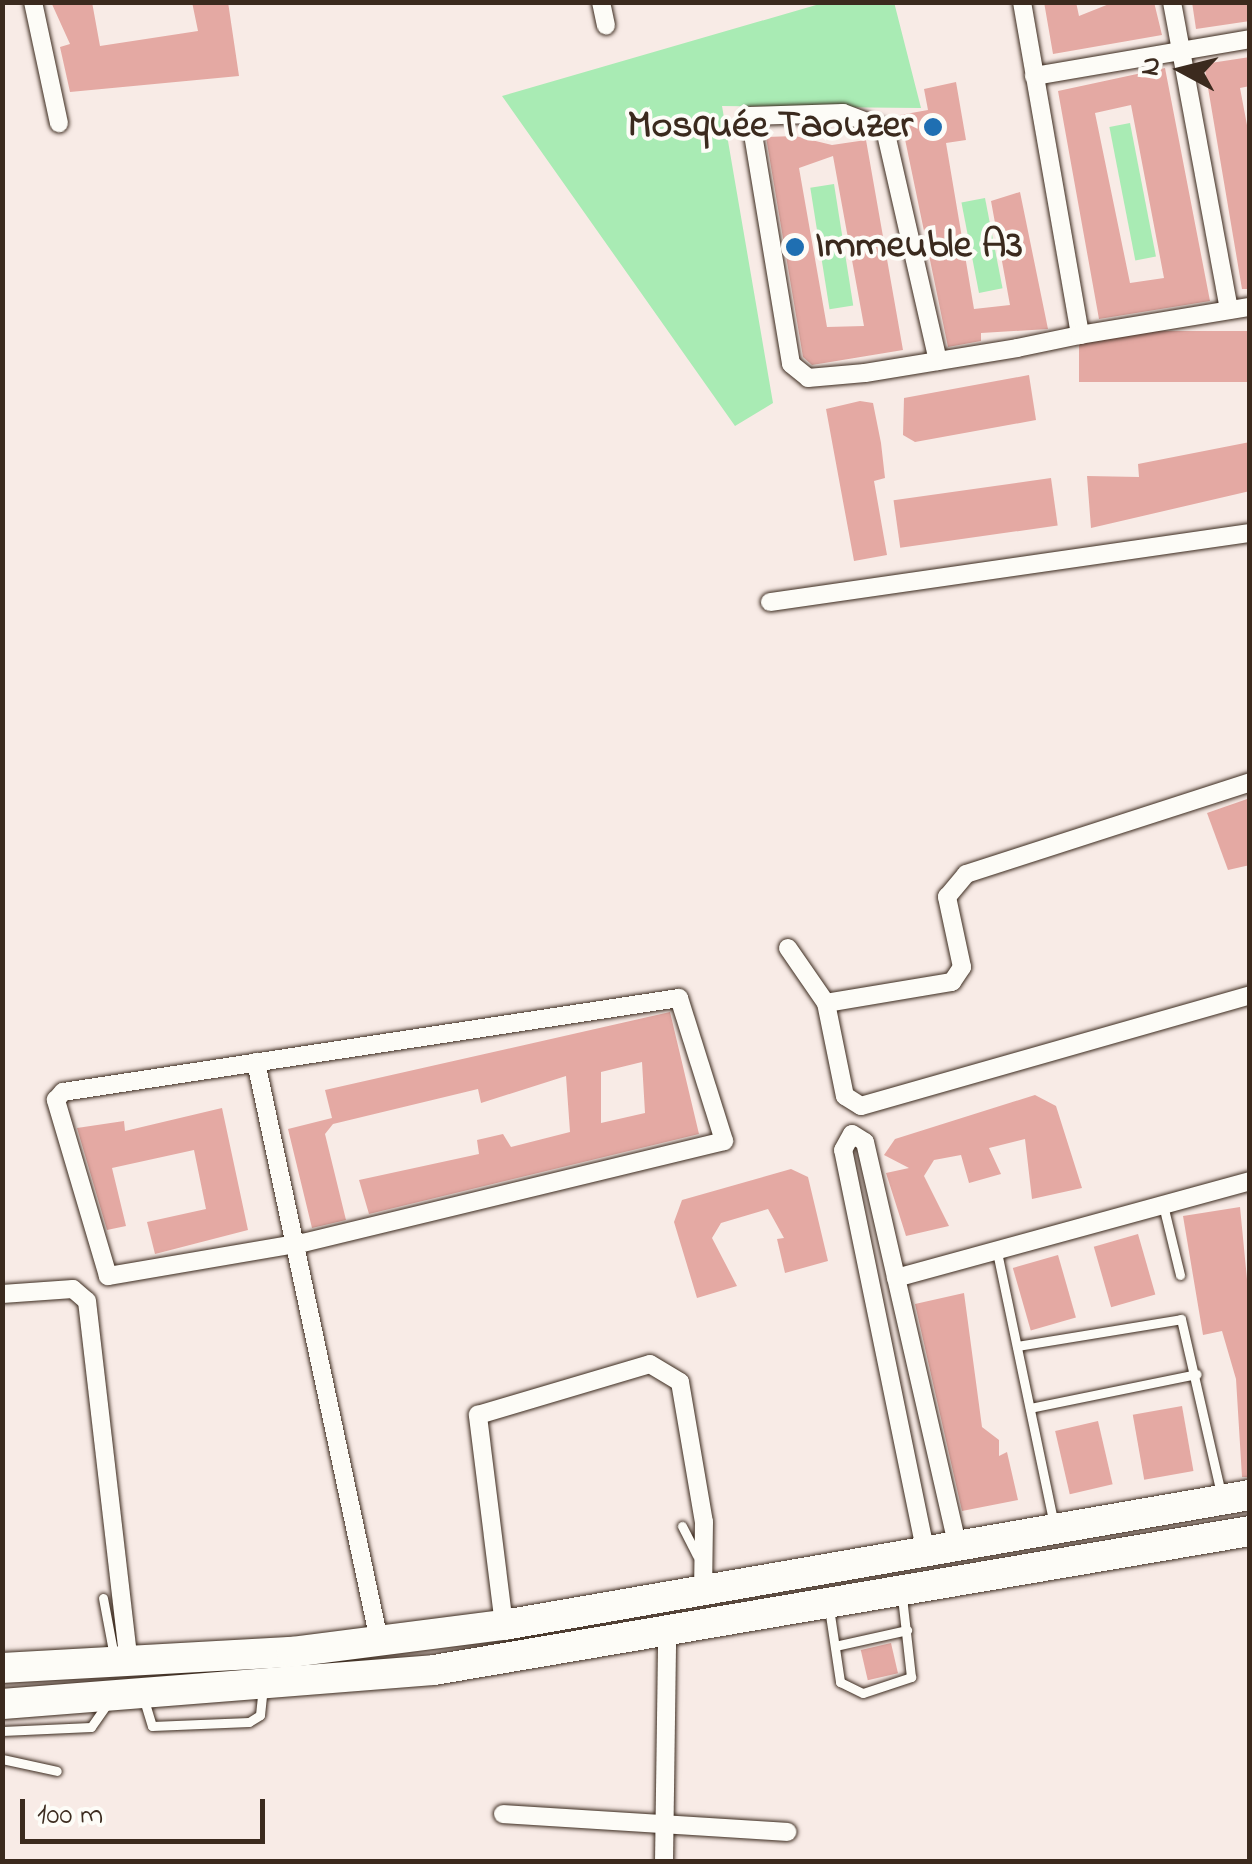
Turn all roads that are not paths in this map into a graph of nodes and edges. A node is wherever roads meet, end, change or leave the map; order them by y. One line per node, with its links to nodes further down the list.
1 (33, 2): 9 (street)
2 (602, 2): 5 (street)
3 (1022, 2): 8 (street)
4 (1172, 2): 7 (street)
5 (606, 25)
6 (1250, 39): 7 (street)
7 (1180, 52): 8 (street); 11 (street)
8 (1034, 76): 12 (street)
9 (59, 124)
10 (1250, 307): 11 (street)
11 (1229, 310): 12 (street)
12 (1080, 335): 13 (street)
13 (938, 360): 13 (street)
14 (1250, 533): 15 (street)
15 (770, 602)
16 (1250, 782): 19 (street)
17 (788, 948): 19 (street)
18 (1250, 995): 19 (street)
19 (826, 1003)
20 (256, 1062): 23 (street); 23 (street); 23 (street)
21 (1250, 1181): 22 (street)
22 (1164, 1205): 24 (street); 27 (lane)
23 (302, 1243): 48 (street)
24 (997, 1252): 26 (street); 29 (lane)
25 (870, 1264): 26 (street); 26 (street); 33 (street)
26 (894, 1269): 32 (street)
27 (1180, 1275)
28 (2, 1294): 50 (street)
29 (1017, 1346): 30 (lane); 31 (lane)
30 (1197, 1374): 31 (lane); 34 (lane)
31 (1030, 1408): 36 (lane)
32 (933, 1437): 33 (street); 38 (street)
33 (906, 1443): 39 (street)
34 (1236, 1498): 36 (main road)
35 (682, 1526): 40 (lane)
36 (1055, 1528): 38 (main road)
37 (1250, 1532): 42 (main road)
38 (957, 1544): 39 (main road)
39 (925, 1550): 41 (main road)
40 (697, 1554): 41 (street); 45 (street)
41 (703, 1590): 45 (main road)
42 (901, 1592): 44 (main road); 46 (lane)
43 (103, 1598): 50 (lane)
44 (828, 1605): 47 (main road); 49 (lane)
45 (504, 1625): 48 (main road)
46 (907, 1630): 49 (lane); 49 (lane)
47 (667, 1634): 52 (main road); 58 (street)
48 (379, 1640): 50 (main road)
49 (835, 1646)
50 (122, 1663): 51 (main road)
51 (2, 1668)
52 (110, 1699): 53 (main road); 54 (lane)
53 (2, 1704)
54 (2, 1732)
55 (2, 1759): 56 (lane)
56 (57, 1771)
57 (503, 1814): 58 (street)
58 (665, 1825): 59 (street); 60 (street)
59 (787, 1832)
60 (664, 1862)

